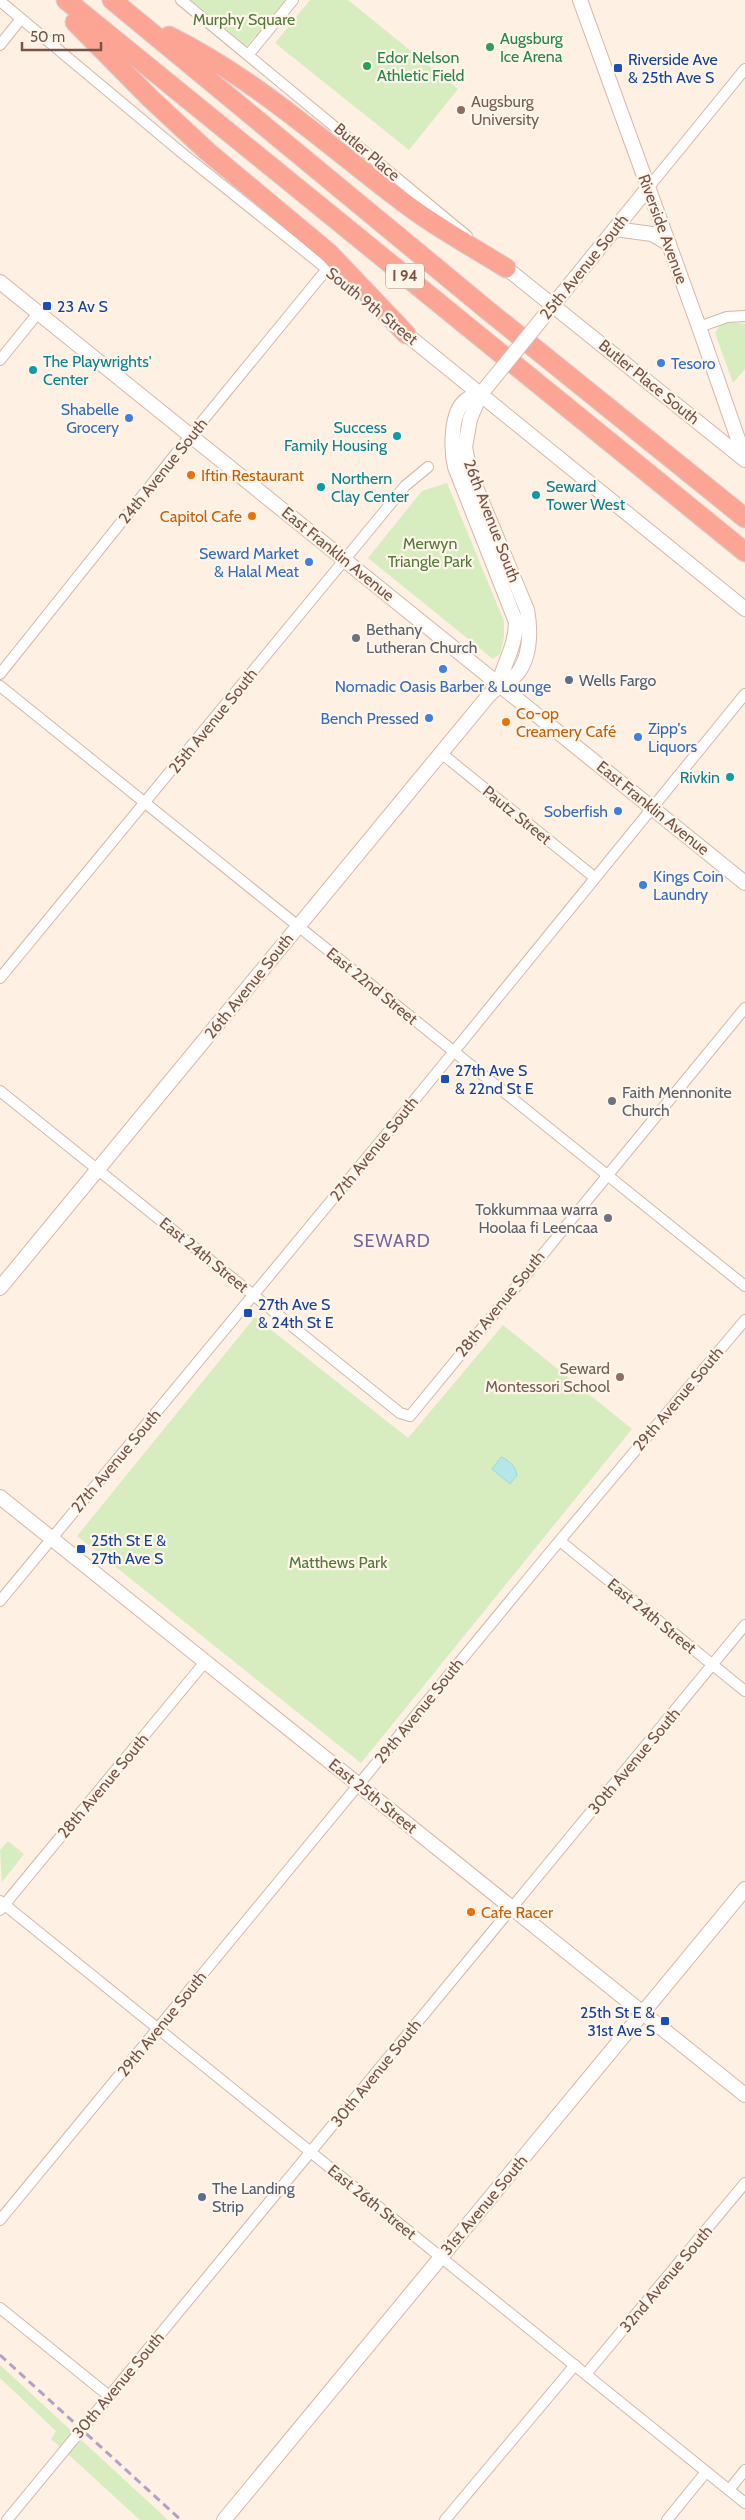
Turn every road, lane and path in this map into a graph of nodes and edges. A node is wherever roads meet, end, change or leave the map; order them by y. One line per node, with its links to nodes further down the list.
1 (53, 0): 23 (highway)
2 (66, 0): 30 (highway, I 94)
3 (112, 0): 9 (highway, I 94)
4 (181, 0): 11 (street, Butler Place)
5 (293, 0): 11 (street)
6 (580, 0): 13 (street, Riverside Avenue)
7 (0, 1): 8 (street, South 9th Street)
8 (20, 20): 10 (street); 17 (street, South 9th Street)
9 (141, 23): 16 (highway); 29 (highway, I 94)
10 (0, 45)
11 (249, 54): 16 (street, Butler Place)
12 (745, 69): 13 (street, 25th Avenue South)
13 (648, 188): 14 (street, 25th Avenue South); 15 (street, Riverside Avenue)
14 (615, 229): 15 (street); 19 (street, 25th Avenue South)
15 (669, 244): 22 (street, Riverside Avenue)
16 (506, 268): 19 (street, Butler Place)
17 (327, 269): 23 (street, South 9th Street); 26 (street, 24th Avenue South)
18 (0, 282): 20 (street, East Franklin Avenue)
19 (549, 309): 25 (street, 25th Avenue South, bridge); 27 (street, Butler Place South)
20 (38, 313): 24 (street); 26 (street, East Franklin Avenue)
21 (745, 316): 22 (street)
22 (699, 327): 27 (street, Riverside Avenue)
23 (406, 334): 25 (street, South 9th Street)
24 (0, 360)
25 (480, 395): 32 (street, South 9th Street); 34 (street, 26th Avenue South)
26 (191, 436): 31 (street, East Franklin Avenue); 33 (street, 24th Avenue South)
27 (745, 460)
28 (428, 467): 31 (street, 25th Avenue South)
29 (745, 518)
30 (745, 552)
31 (344, 560): 34 (street, East Franklin Avenue); 38 (street, 25th Avenue South)
32 (745, 609)
33 (0, 674)
34 (499, 684): 37 (street, 26th Avenue South); 39 (street, East Franklin Avenue)
35 (0, 686): 38 (street, East 22nd Street)
36 (745, 694): 39 (street, 27th Avenue South)
37 (441, 753): 40 (street, Pautz Street); 42 (street, 26th Avenue South)
38 (146, 802): 42 (street, East 22nd Street); 43 (street, 25th Avenue South)
39 (653, 808): 40 (street, 27th Avenue South); 41 (street, East Franklin Avenue)
40 (594, 877): 45 (street, 27th Avenue South)
41 (745, 883)
42 (299, 926): 45 (street, East 22nd Street); 47 (street, 26th Avenue South)
43 (0, 978)
44 (745, 1008): 48 (street, 28th Avenue South)
45 (453, 1051): 48 (street, East 22nd Street); 51 (street, 27th Avenue South)
46 (0, 1091): 47 (street, East 24th Street)
47 (98, 1170): 50 (street, 26th Avenue South); 51 (street, East 24th Street)
48 (607, 1175): 49 (street, East 22nd Street); 53 (street, 28th Avenue South)
49 (745, 1286)
50 (0, 1288)
51 (252, 1294): 53 (street, East 24th Street); 55 (street, 27th Avenue South)
52 (745, 1320): 56 (street, 29th Avenue South)
53 (410, 1416)
54 (0, 1497): 55 (street, East 25th Street)
55 (51, 1539): 57 (street, 27th Avenue South); 59 (street, East 25th Street)
56 (560, 1541): 60 (street, East 24th Street); 62 (street, 29th Avenue South)
57 (0, 1601)
58 (745, 1626): 60 (street, 30th Avenue South)
59 (205, 1662): 62 (street, East 25th Street); 64 (street, 28th Avenue South)
60 (714, 1665): 61 (street, East 24th Street); 65 (street, 30th Avenue South)
61 (745, 1691)
62 (359, 1785): 65 (street, East 25th Street); 67 (street, 29th Avenue South)
63 (745, 1889): 66 (street, 31st Avenue South)
64 (2, 1905): 67 (street, East 26th Street)
65 (512, 1907): 66 (street, East 25th Street); 69 (street, 30th Avenue South)
66 (643, 2013): 68 (street, East 25th Street); 72 (street, 31st Avenue South)
67 (158, 2030): 69 (street, East 26th Street); 71 (street, 29th Avenue South)
68 (745, 2096)
69 (310, 2152): 72 (street, East 26th Street); 76 (street, 30th Avenue South)
70 (745, 2183): 75 (street, 32nd Avenue South)
71 (0, 2220)
72 (441, 2257): 74 (street, East 26th Street); 82 (street, 31st Avenue South)
73 (0, 2308): 76 (street)
74 (575, 2365): 75 (street, East 26th Street); 83 (street)
75 (586, 2374): 78 (street, East 26th Street)
76 (109, 2396): 81 (street, 30th Avenue South)
77 (745, 2470): 79 (street)
78 (706, 2472): 79 (street, East 26th Street); 84 (street)
79 (729, 2490): 80 (street, East 26th Street)
80 (745, 2503)
81 (7, 2520)
82 (224, 2520)
83 (445, 2520)
84 (666, 2520)

